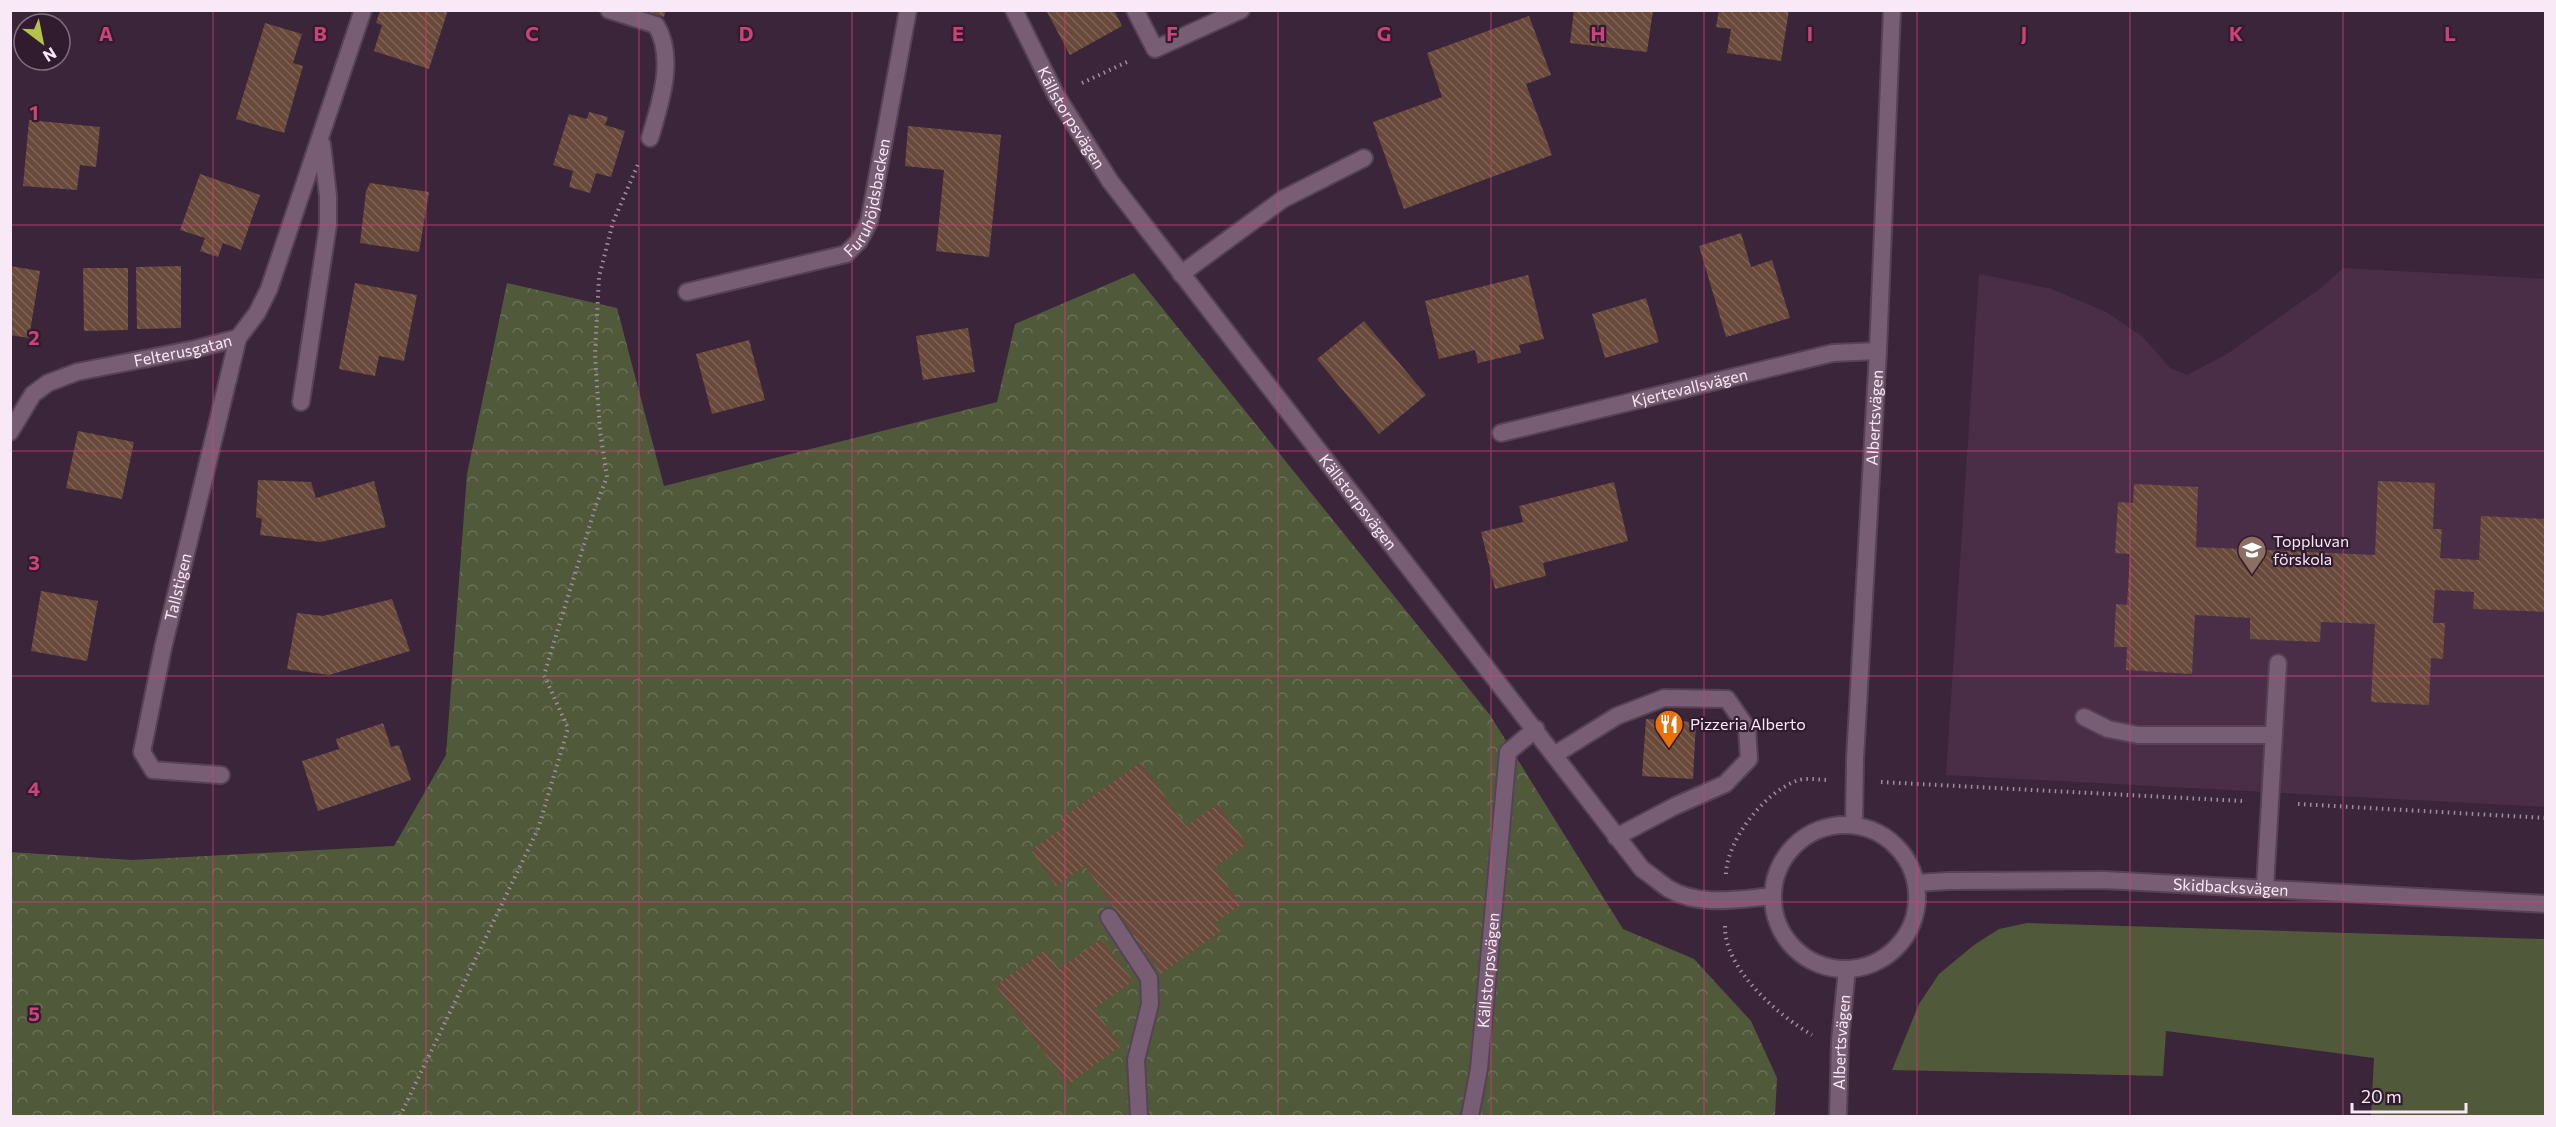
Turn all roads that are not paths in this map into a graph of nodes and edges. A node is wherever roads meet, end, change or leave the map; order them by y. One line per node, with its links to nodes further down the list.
1 (363, 10): 9 (street, Felterusgatan)
2 (609, 10): 8 (street)
3 (908, 10): 12 (street, Furuhöjdsbacken)
4 (1014, 10): 11 (street, Källstorpsvägen)
5 (1135, 10): 6 (street)
6 (1241, 10)
7 (1892, 10): 14 (street, Albertsvägen)
8 (650, 138)
9 (321, 139): 13 (street, Felterusgatan); 15 (street, Felterusgatan)
10 (1364, 158): 11 (street)
11 (1181, 274): 20 (street, Källstorpsvägen)
12 (687, 292)
13 (238, 338): 16 (street, Felterusgatan); 23 (street, Tallstigen)
14 (1878, 351): 17 (street, Kjertevallsvägen); 24 (street, Albertsvägen)
15 (301, 402)
16 (10, 432)
17 (1501, 433)
18 (2278, 663): 21 (street)
19 (2084, 717): 21 (street)
20 (1536, 729): 22 (street, Källstorpsvägen); 33 (street, Källstorpsvägen)
21 (2274, 735): 27 (street)
22 (1554, 755): 25 (street, Källstorpsvägen); 25 (street)
23 (221, 775)
24 (1854, 825): 26 (street); 28 (street)
25 (1616, 837): 28 (street, Källstorpsvägen)
26 (1916, 884): 27 (street, Skidbacksvägen); 31 (street)
27 (2265, 888): 29 (street, Skidbacksvägen)
28 (1773, 896): 31 (street)
29 (2546, 904)
30 (1109, 917): 32 (street)
31 (1847, 969): 34 (street, Albertsvägen)
32 (1139, 1116)
33 (1470, 1116)
34 (1838, 1116)

